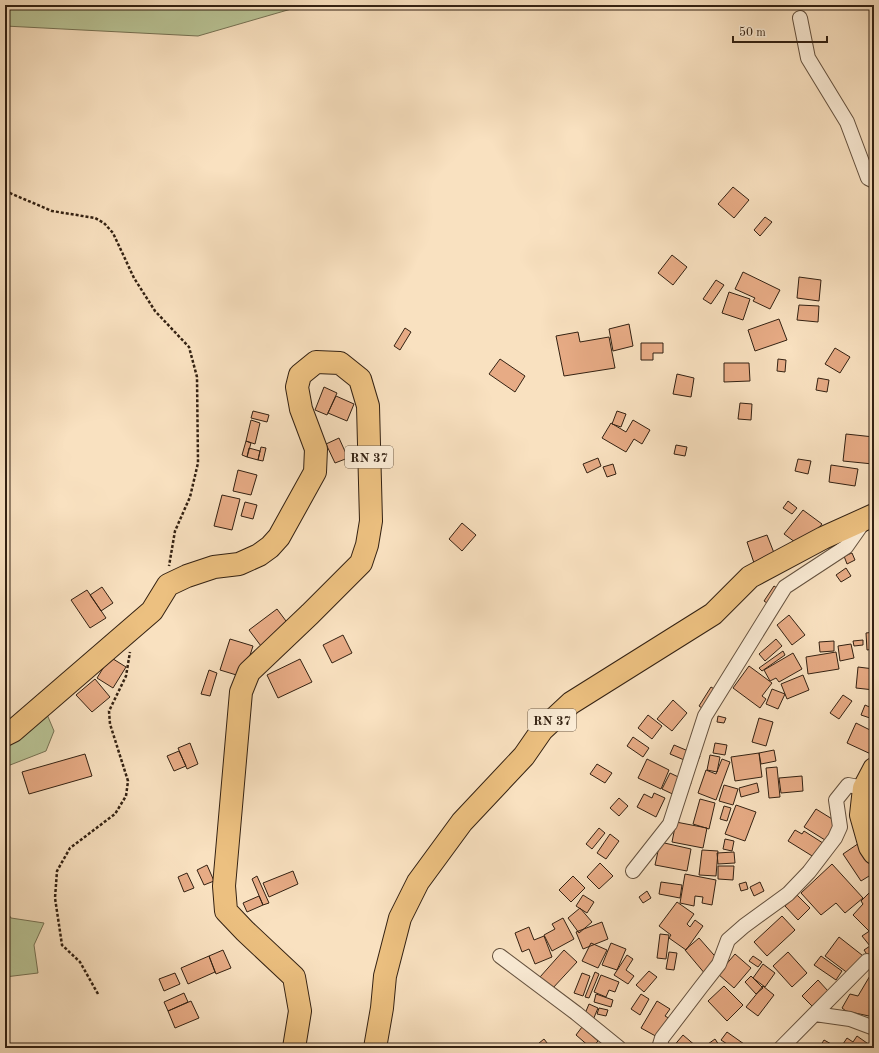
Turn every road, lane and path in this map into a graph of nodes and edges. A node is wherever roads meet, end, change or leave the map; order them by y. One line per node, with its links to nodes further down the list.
1 (800, 18): 2 (street)
2 (874, 181)
3 (5, 191): 5 (path)
4 (870, 517): 11 (street); 18 (main road, RN 37)
5 (168, 585): 7 (main road); 17 (main road, RN 37)
6 (130, 648): 14 (path)
7 (5, 735)
8 (874, 769): 9 (main road)
9 (864, 788): 10 (main road); 20 (street)
10 (873, 849)
11 (633, 871)
12 (500, 956): 19 (street)
13 (868, 961): 15 (street)
14 (98, 994)
15 (815, 1014): 16 (street); 21 (street)
16 (874, 1028)
17 (294, 1048)
18 (375, 1048)
19 (618, 1048)
20 (659, 1048)
21 (781, 1048)

